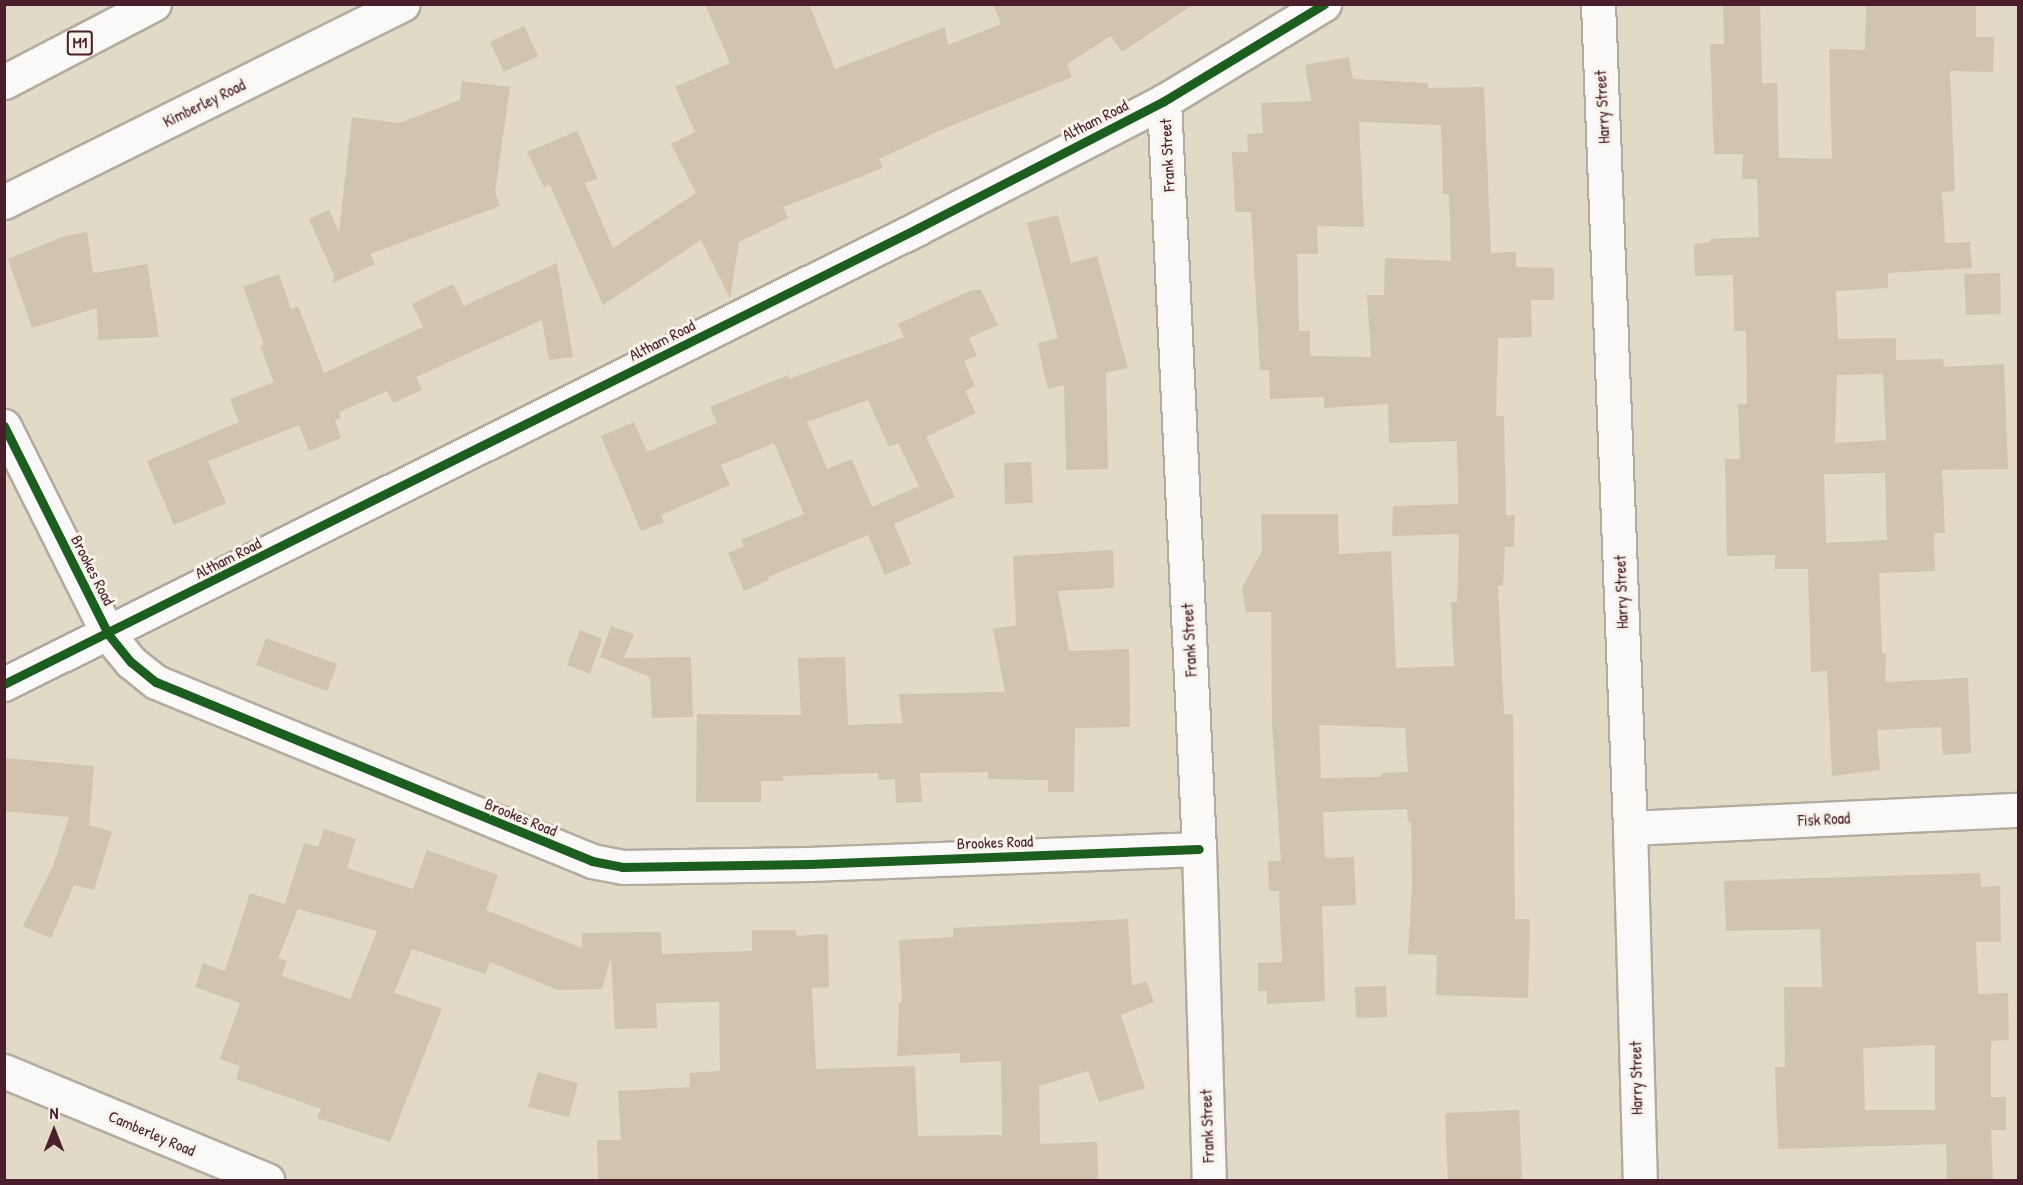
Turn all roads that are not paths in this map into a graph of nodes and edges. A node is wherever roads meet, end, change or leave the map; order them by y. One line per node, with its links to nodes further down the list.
1 (154, 4): 5 (main road, M1)
2 (402, 4): 7 (main road, Kimberley Road)
3 (1323, 4): 6 (main road, Altham Road)
4 (1598, 4): 12 (main road, Harry Street)
5 (4, 82)
6 (1164, 101): 9 (main road, Altham Road); 13 (main road, Frank Street)
7 (4, 202)
8 (4, 426): 9 (main road, Brookes Road)
9 (108, 634): 10 (main road, Altham Road); 13 (main road, Brookes Road)
10 (4, 684)
11 (2019, 810): 12 (main road, Fisk Road)
12 (1630, 828): 17 (main road, Harry Street)
13 (1199, 849): 16 (main road, Frank Street)
14 (4, 1071): 15 (main road, Camberley Road)
15 (267, 1180)
16 (1209, 1180)
17 (1640, 1180)

